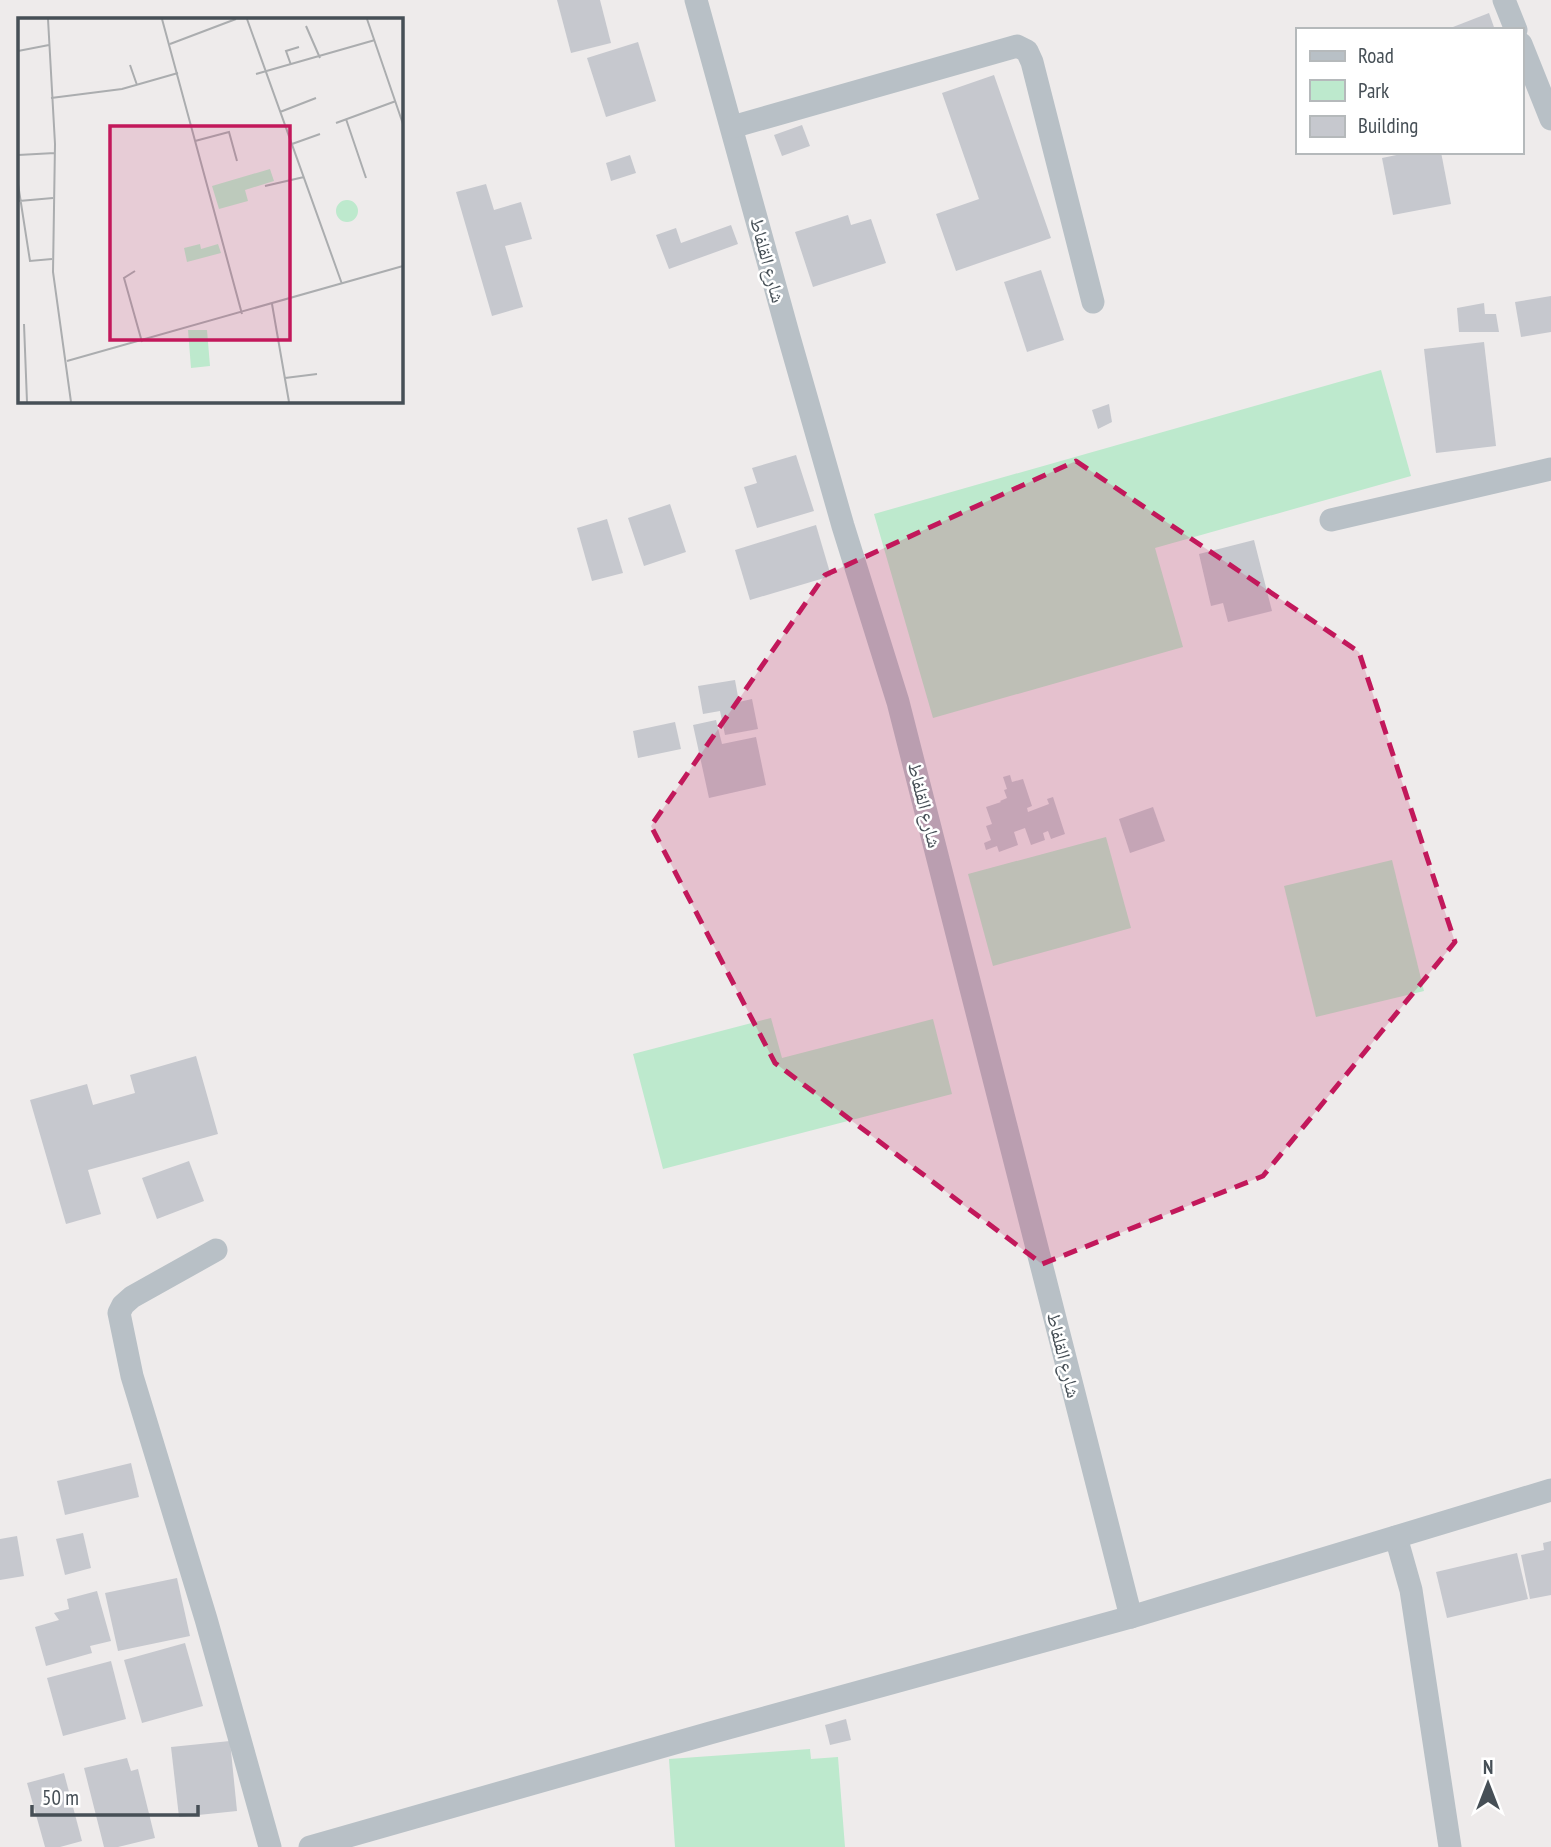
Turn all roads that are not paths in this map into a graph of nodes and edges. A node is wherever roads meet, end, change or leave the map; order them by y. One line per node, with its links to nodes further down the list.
1 (696, 0): 6 (street, شارع القلفاط)
2 (1504, 0): 3 (street)
3 (1515, 28)
4 (1523, 51): 5 (street)
5 (1538, 107)
6 (732, 127): 7 (street); 13 (street, شارع القلفاط)
7 (1093, 302)
8 (1551, 469): 9 (street)
9 (1331, 520)
10 (216, 1250): 14 (street)
11 (1551, 1490): 12 (street)
12 (1395, 1537): 13 (street); 16 (street)
13 (1131, 1617): 15 (street)
14 (270, 1847)
15 (310, 1847)
16 (1450, 1847)

